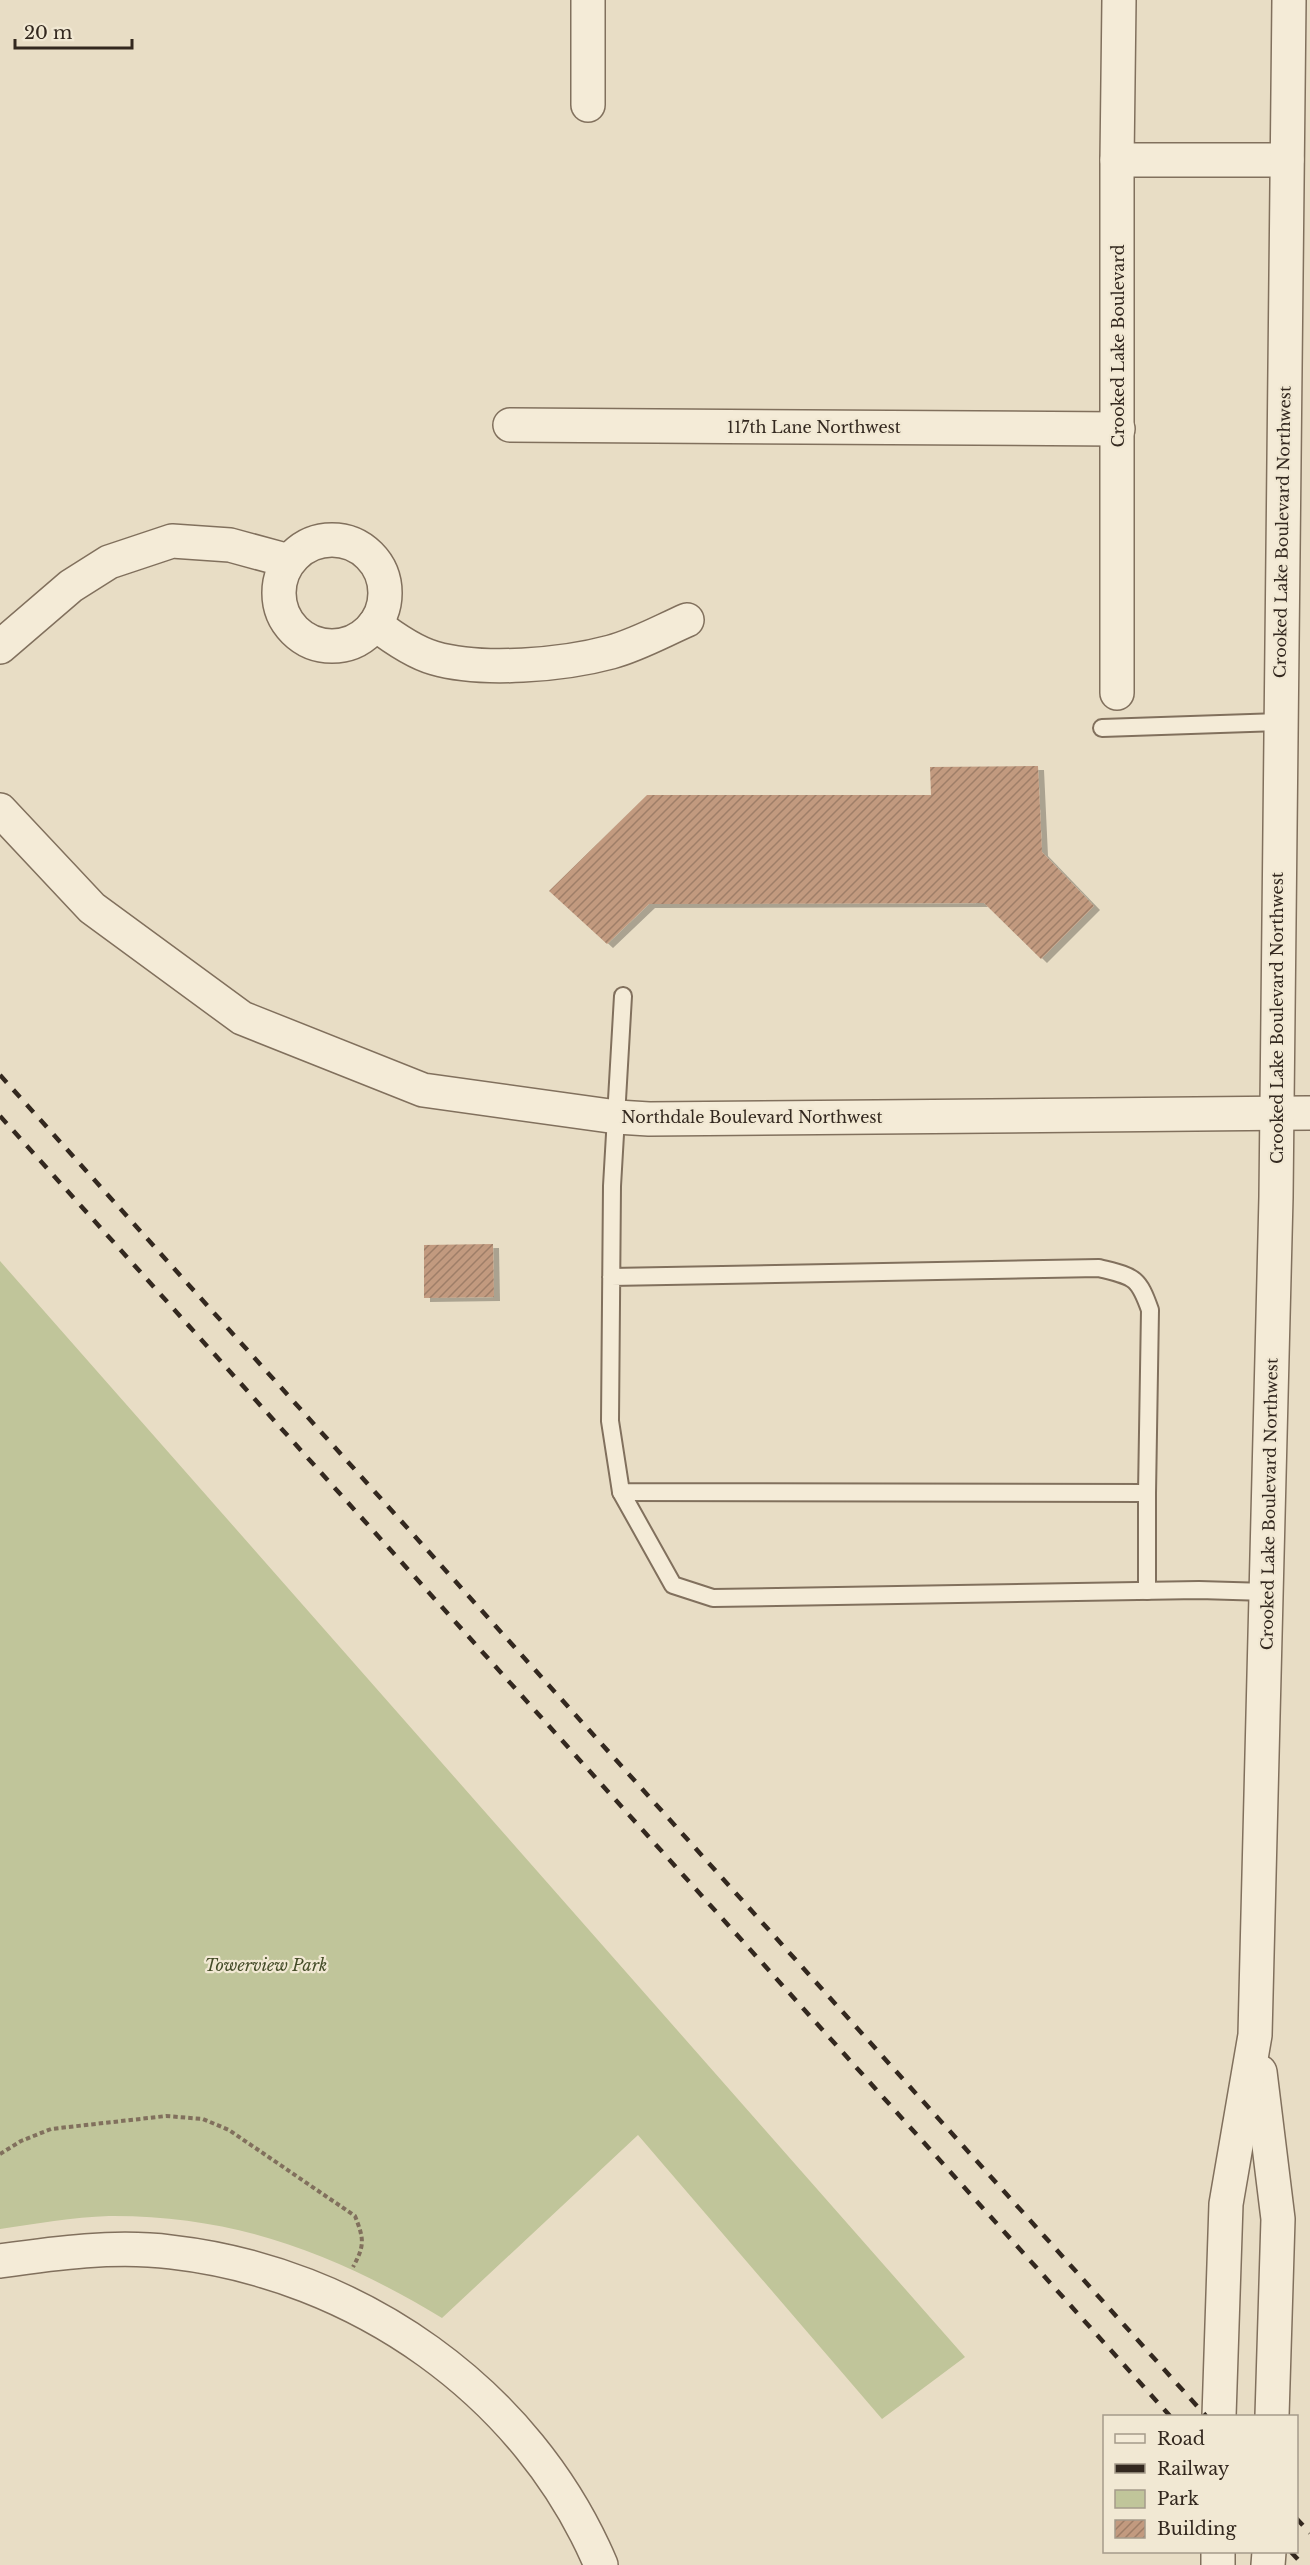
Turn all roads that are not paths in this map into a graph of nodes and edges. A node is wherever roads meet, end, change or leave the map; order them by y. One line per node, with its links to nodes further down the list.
1 (588, 0): 4 (street)
2 (1119, 0): 5 (street, Crooked Lake Boulevard)
3 (1289, 0): 6 (street, Crooked Lake Boulevard Northwest)
4 (588, 105)
5 (1117, 160): 6 (street); 8 (street, Crooked Lake Boulevard)
6 (1287, 160): 14 (street, Crooked Lake Boulevard Northwest)
7 (510, 425): 8 (street, 117th Lane Northwest)
8 (1118, 429): 13 (street, Crooked Lake Boulevard)
9 (289, 561): 11 (street); 11 (street); 12 (street)
10 (687, 620): 11 (street)
11 (375, 624)
12 (0, 647)
13 (1117, 693)
14 (1280, 722): 15 (lane); 18 (street, Crooked Lake Boulevard Northwest)
15 (1102, 728)
16 (0, 810): 20 (street, Northdale Boulevard Northwest)
17 (623, 996): 20 (lane)
18 (1276, 1113): 19 (street, Northdale Boulevard Northwest); 20 (street, Northdale Boulevard Northwest); 25 (street, Crooked Lake Boulevard Northwest)
19 (1310, 1113)
20 (617, 1118): 21 (lane)
21 (611, 1278): 22 (lane); 23 (lane)
22 (621, 1492): 23 (lane); 24 (lane)
23 (1147, 1493): 24 (lane)
24 (1148, 1591): 25 (lane)
25 (1267, 1592): 26 (street, Crooked Lake Boulevard Northwest)
26 (1255, 2035): 28 (street, Crooked Lake Boulevard Northwest); 29 (street, Crooked Lake Boulevard Northwest)
27 (0, 2261): 30 (street)
28 (1219, 2415)
29 (1272, 2415)
30 (601, 2565)

